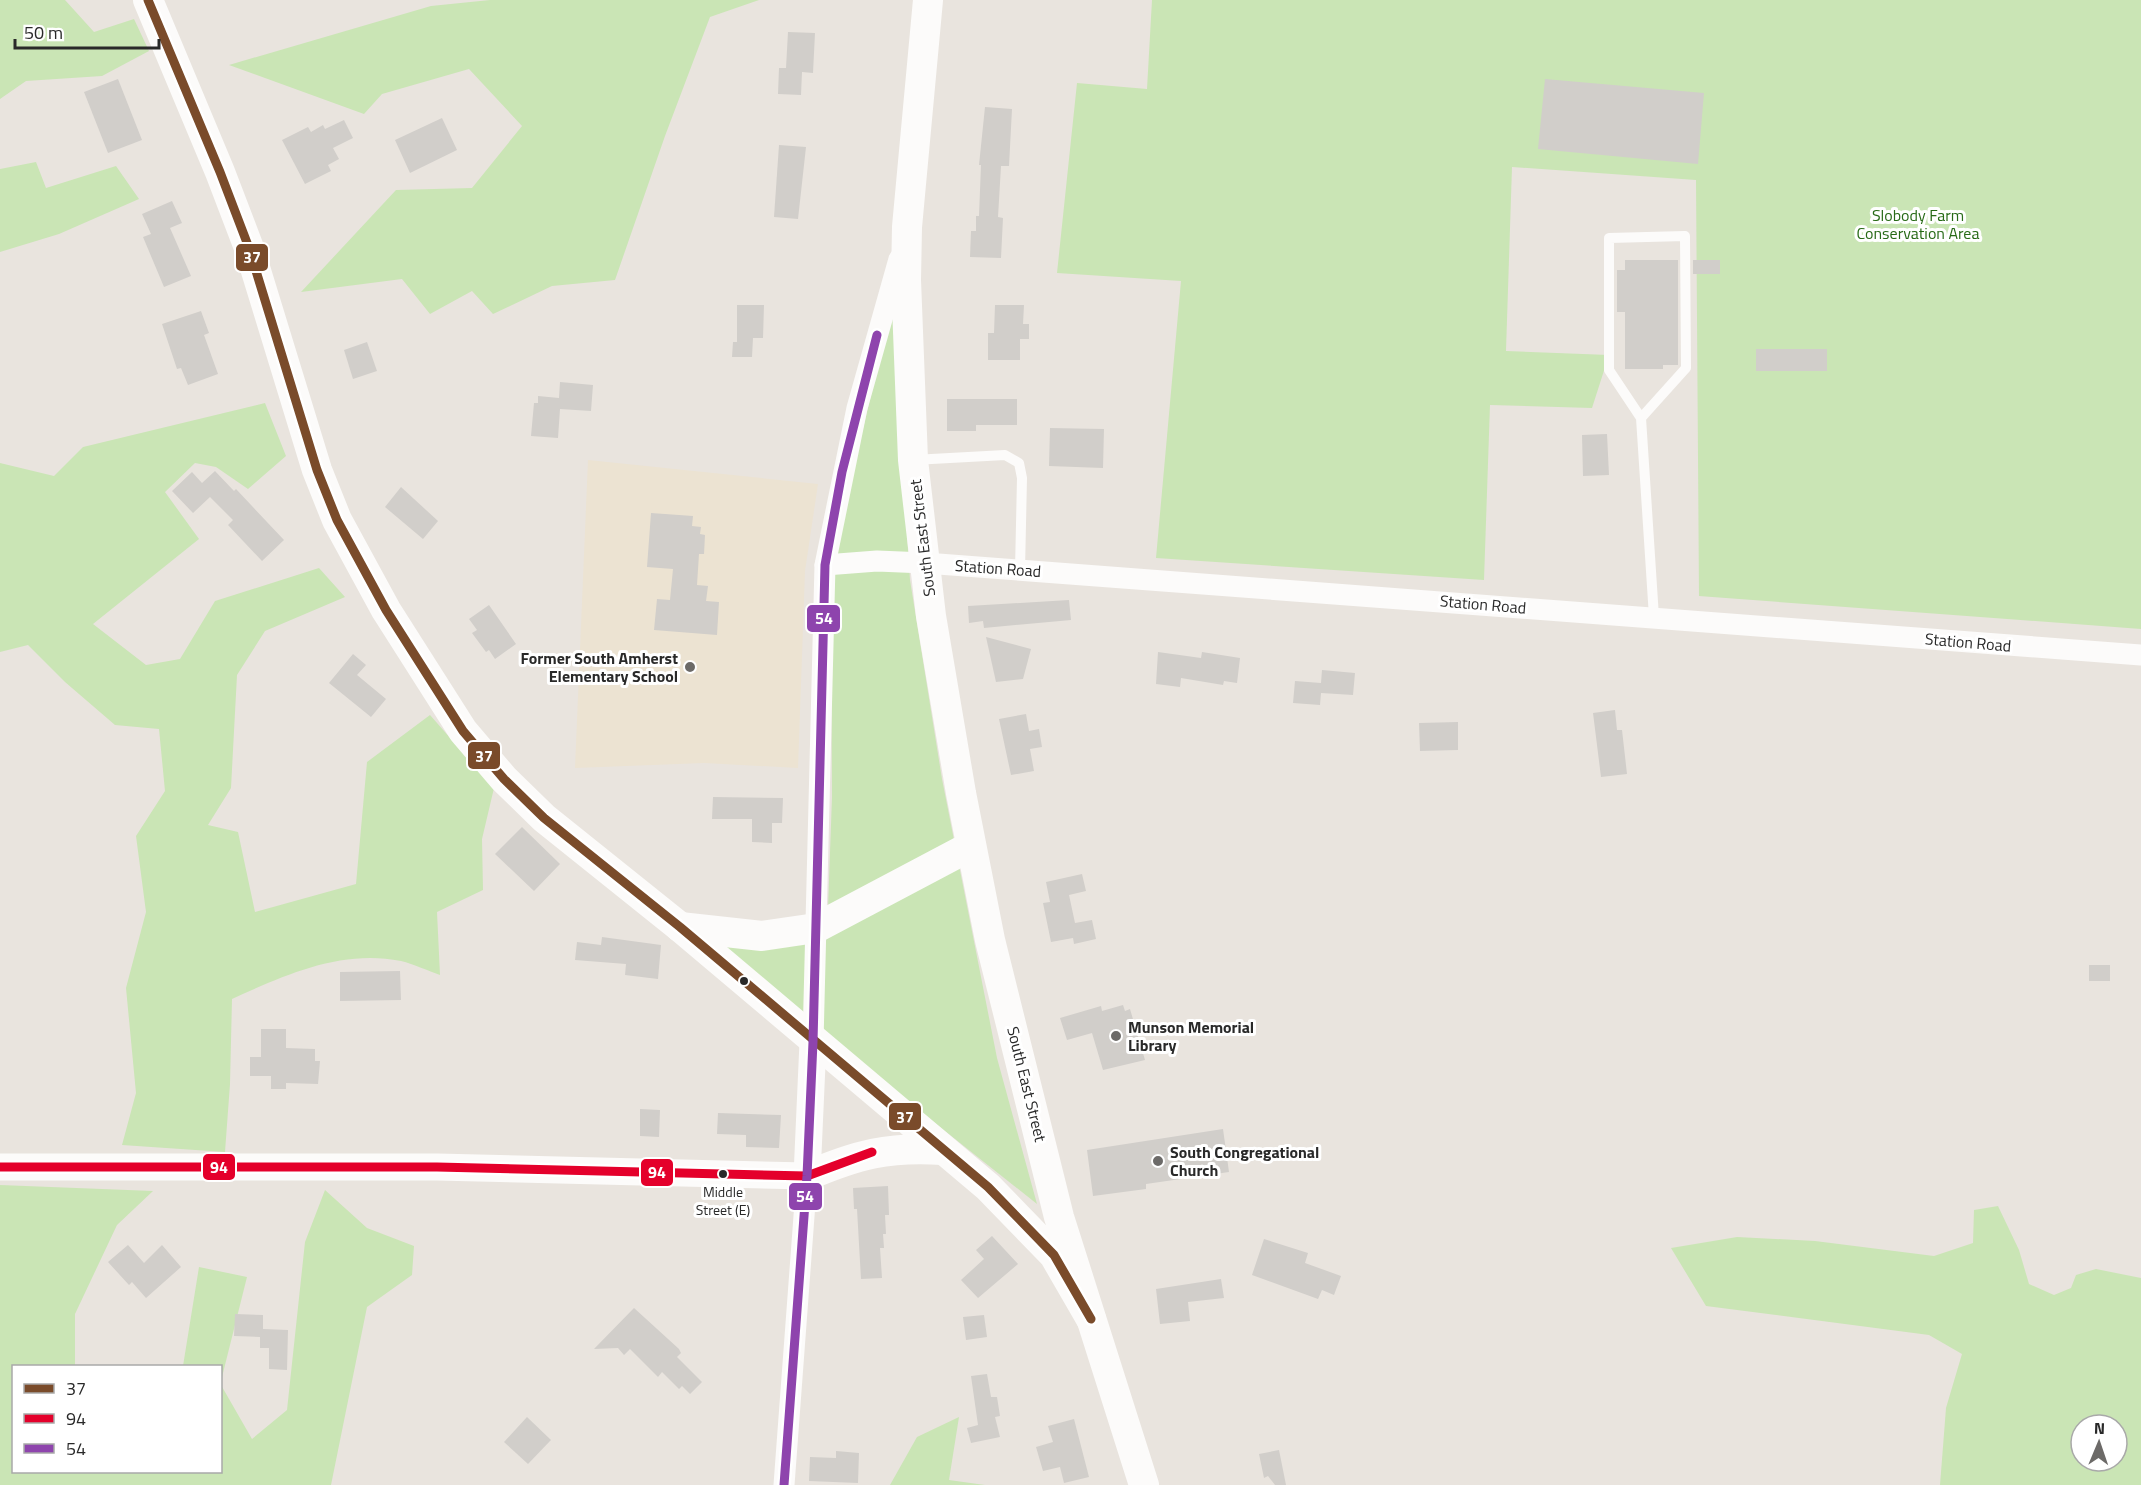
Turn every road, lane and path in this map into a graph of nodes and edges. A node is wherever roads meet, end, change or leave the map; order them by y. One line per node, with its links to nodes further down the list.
1 (148, 0): 12 (main road)
2 (928, 0): 3 (main road, South East Street)
3 (907, 227): 5 (main road, South East Street); 7 (street, South East Street)
4 (1641, 418): 4 (lane); 9 (lane)
5 (913, 460): 6 (main road, South East Street); 8 (lane)
6 (925, 563): 7 (street, Station Road); 8 (street, Station Road); 11 (main road, South East Street)
7 (825, 565): 13 (street, South East Street)
8 (1020, 570): 9 (street, Station Road)
9 (1654, 617): 10 (street, Station Road)
10 (2141, 655)
11 (971, 846): 13 (main road); 18 (main road, South East Street)
12 (680, 927): 13 (main road); 14 (main road)
13 (816, 928): 14 (street, South East Street)
14 (813, 1041): 15 (main road, South East Street); 17 (street)
15 (943, 1150): 17 (main road); 19 (main road, South East Street)
16 (0, 1167): 17 (street)
17 (807, 1176): 21 (street)
18 (1055, 1200): 19 (main road); 20 (main road, South East Street)
19 (1020, 1219): 20 (main road, South East Street)
20 (1091, 1319): 22 (main road, South East Street)
21 (784, 1485)
22 (1144, 1485)

